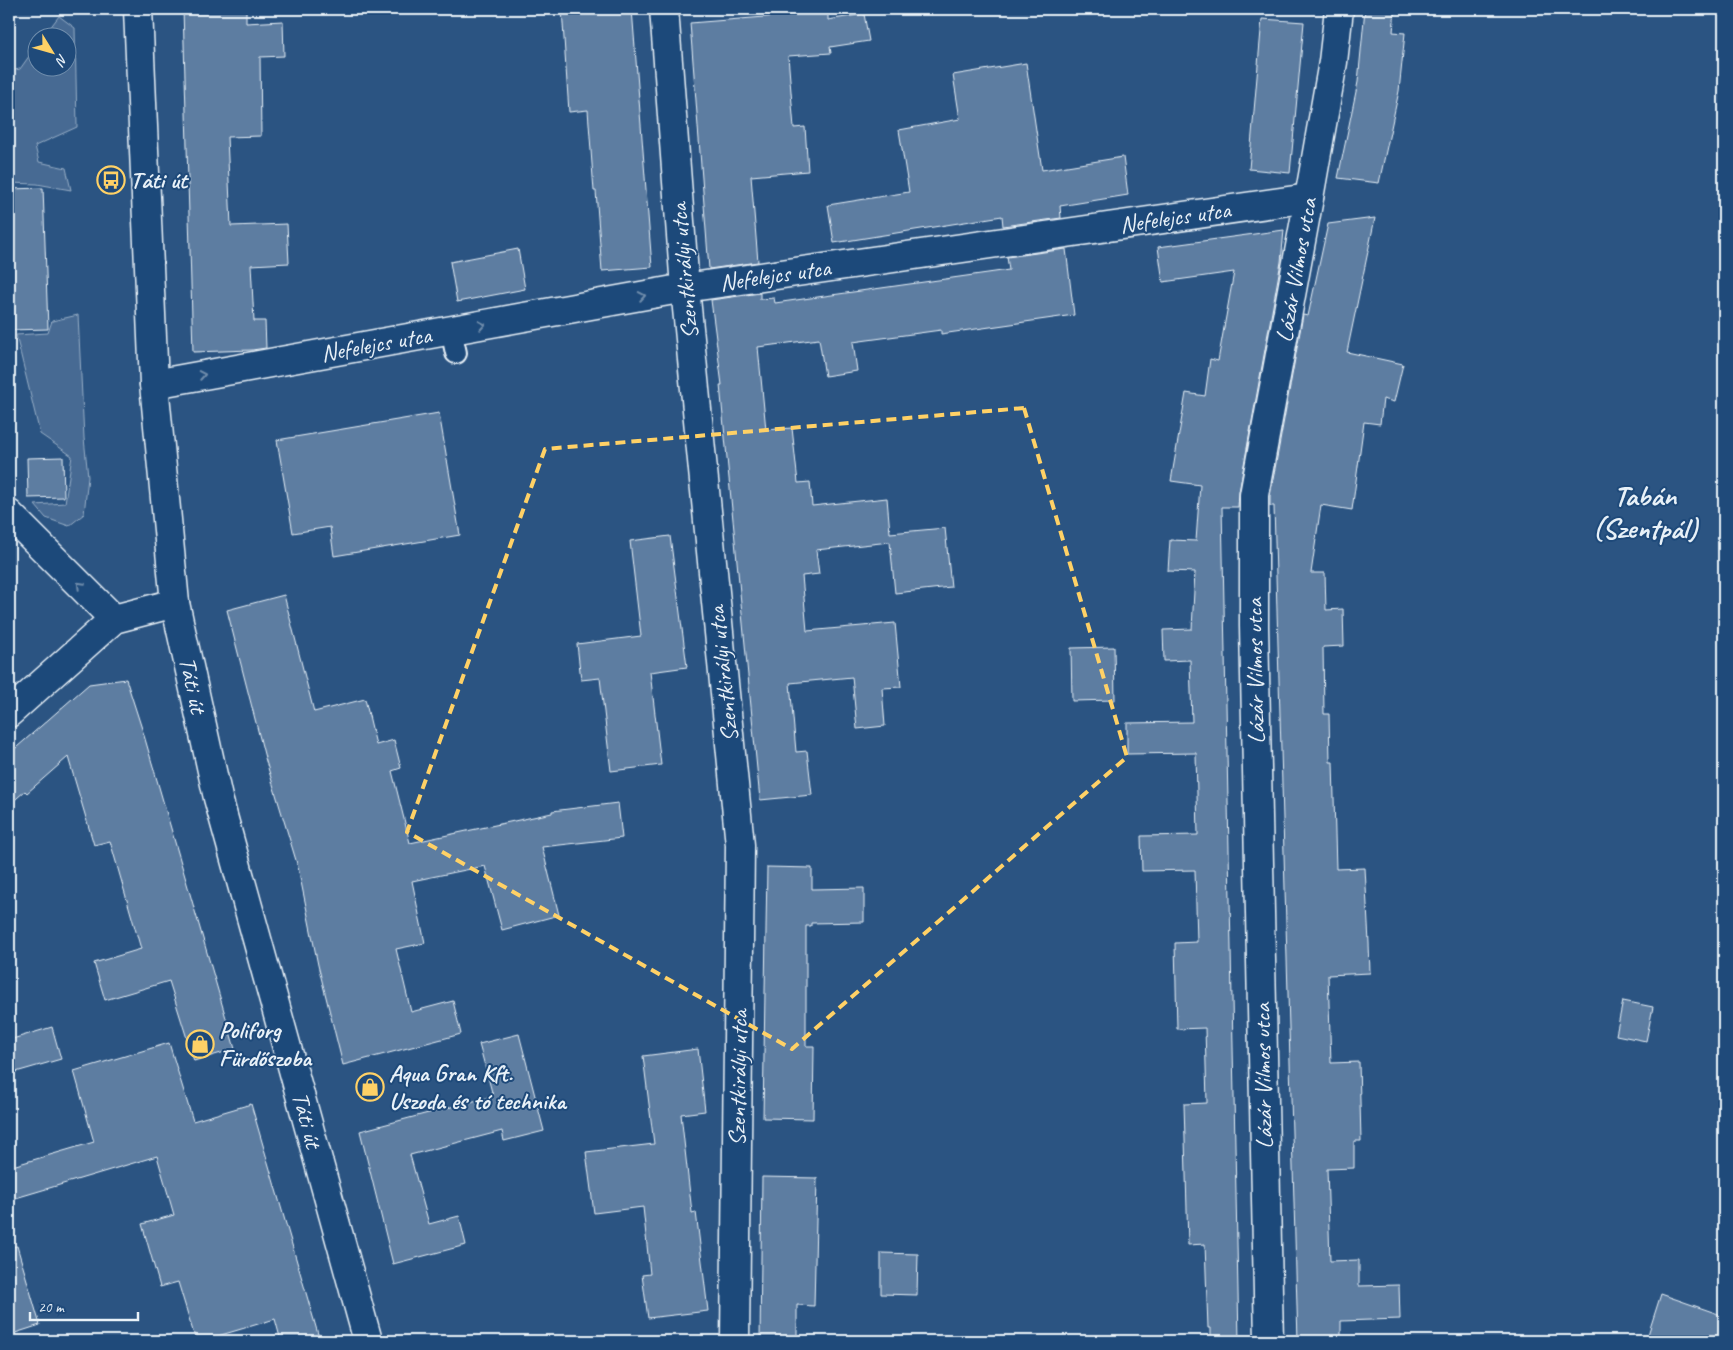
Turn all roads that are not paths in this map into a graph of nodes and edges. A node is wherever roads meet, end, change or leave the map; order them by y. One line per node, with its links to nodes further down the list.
1 (138, 9): 6 (street, Táti út)
2 (664, 9): 5 (street, Szentkirályi utca)
3 (1339, 9): 4 (street, Lázár Vilmos utca)
4 (1309, 198): 5 (street, Nefelejcs utca); 13 (street, Lázár Vilmos utca)
5 (685, 288): 6 (street, Nefelejcs utca, one-way to 5); 12 (street, Szentkirályi utca)
6 (154, 384): 8 (street, Táti út)
7 (9, 514): 9 (street, one-way to 7)
8 (175, 603): 9 (street); 11 (street, Táti út)
9 (114, 619): 10 (street)
10 (9, 713)
11 (368, 1341)
12 (735, 1341)
13 (1268, 1341)

